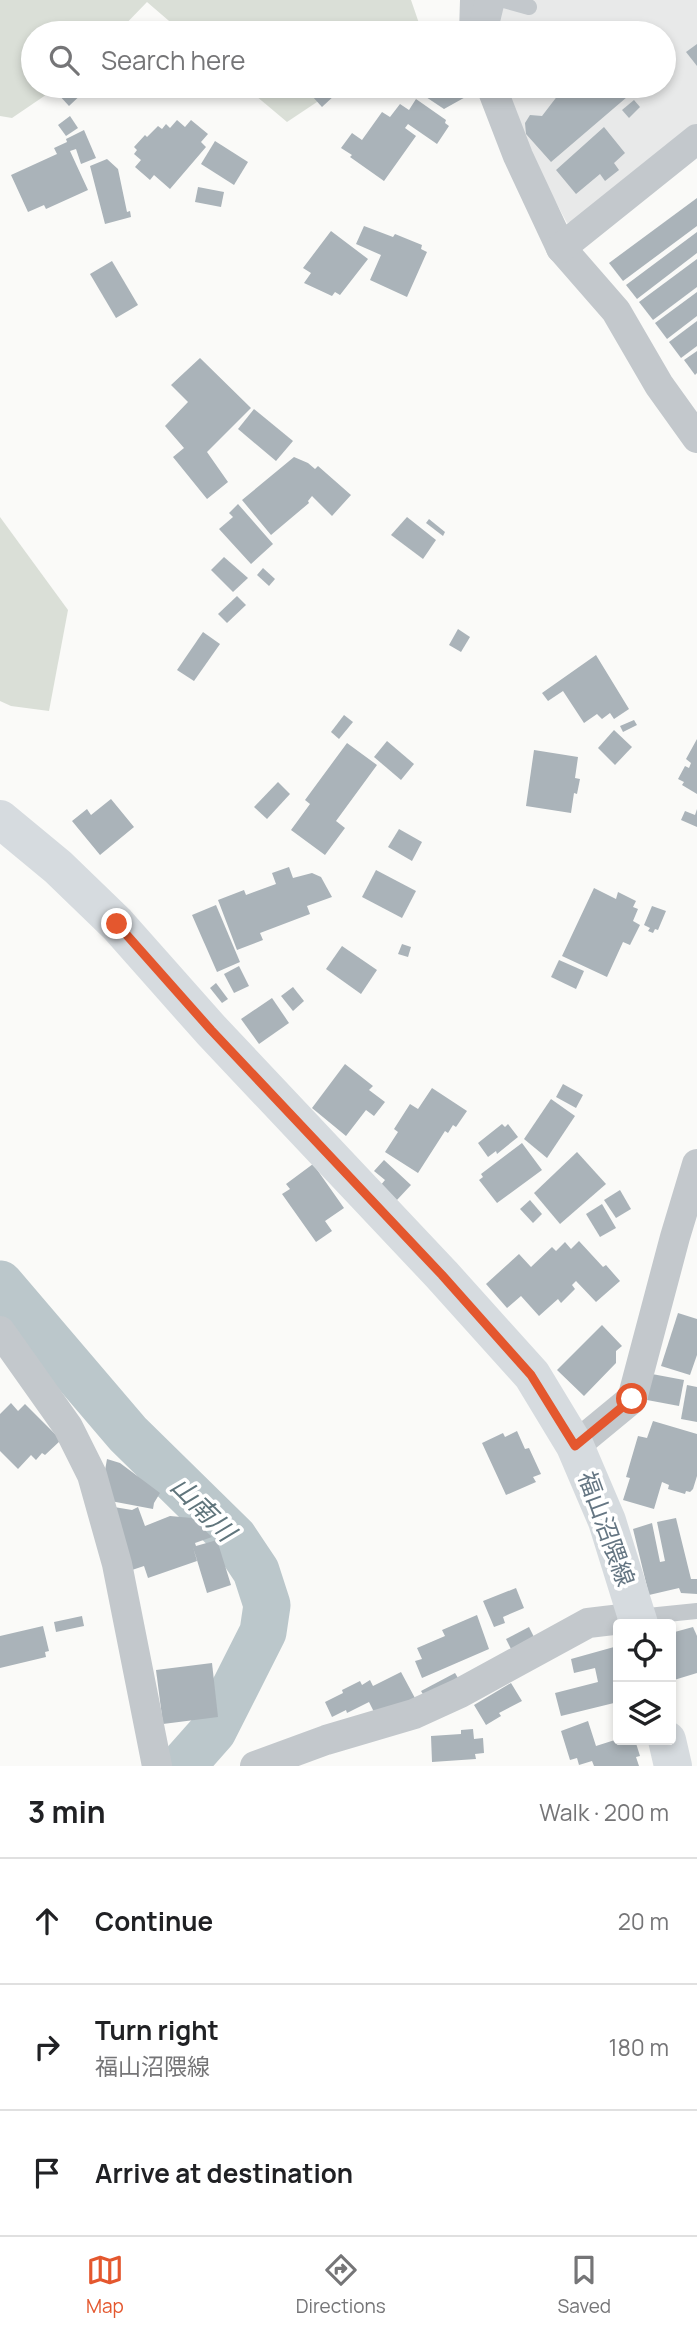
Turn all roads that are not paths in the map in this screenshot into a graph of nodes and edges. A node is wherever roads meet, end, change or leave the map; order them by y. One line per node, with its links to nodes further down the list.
1 (468, 0): 5 (lane)
2 (490, 0): 6 (street)
3 (504, 0): 4 (lane)
4 (529, 7)
5 (467, 21)
6 (485, 21)
7 (496, 98): 9 (street)
8 (697, 139): 9 (street)
9 (561, 248): 10 (street)
10 (697, 438)
11 (0, 819): 14 (main road, 福山沼隈線)
12 (697, 1164): 14 (street)
13 (0, 1331): 20 (street)
14 (575, 1446): 16 (main road, 福山沼隈線)
15 (697, 1611): 17 (lane)
16 (637, 1619)
17 (650, 1619)
18 (613, 1622): 21 (street)
19 (668, 1745): 22 (main road)
20 (156, 1766)
21 (255, 1766)
22 (673, 1766)

